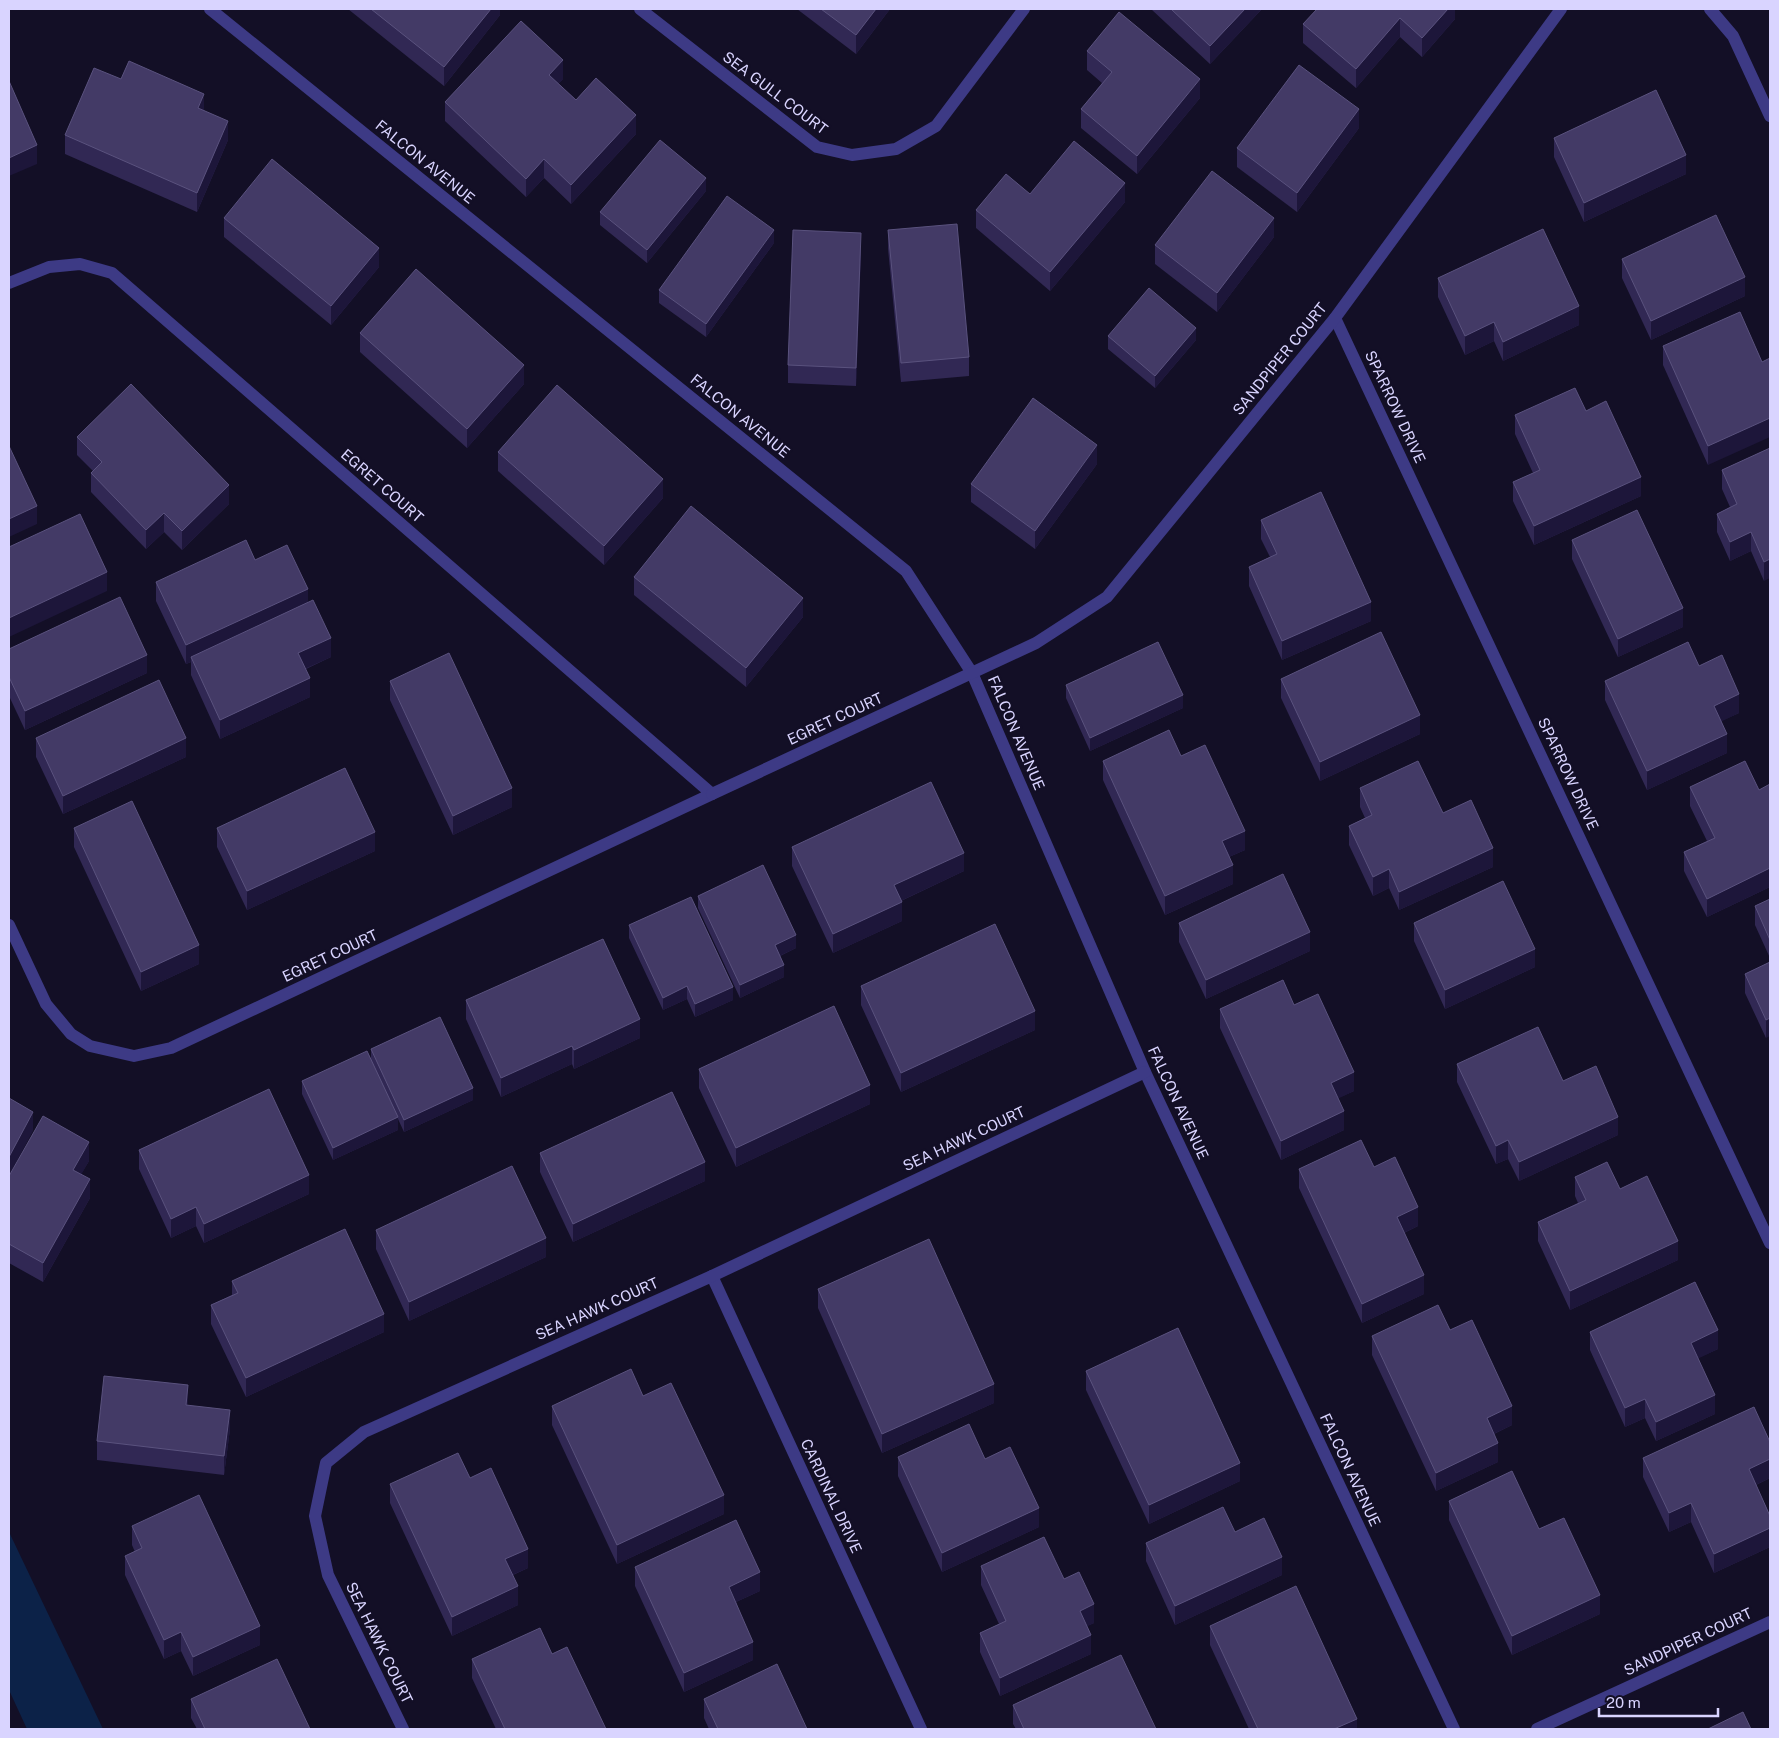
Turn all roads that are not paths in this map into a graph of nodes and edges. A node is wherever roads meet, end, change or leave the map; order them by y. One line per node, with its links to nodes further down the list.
1 (210, 9): 9 (street, FALCON AVENUE)
2 (640, 9): 3 (street, SEA GULL COURT)
3 (1024, 9)
4 (1561, 9): 8 (street, SANDPIPER COURT)
5 (1710, 9): 6 (street)
6 (1770, 116)
7 (9, 283): 10 (street, EGRET COURT)
8 (1335, 318): 9 (street, SANDPIPER COURT); 13 (street, SPARROW DRIVE)
9 (972, 673): 10 (street, EGRET COURT); 12 (street, FALCON AVENUE)
10 (712, 794): 11 (street, EGRET COURT)
11 (9, 925)
12 (1145, 1072): 14 (street, SEA HAWK COURT); 18 (street, FALCON AVENUE)
13 (1770, 1243)
14 (712, 1276): 16 (street, SEA HAWK COURT); 17 (street, CARDINAL DRIVE)
15 (1770, 1622): 19 (street, SANDPIPER COURT)
16 (403, 1729)
17 (921, 1729)
18 (1454, 1729)
19 (1537, 1729)

